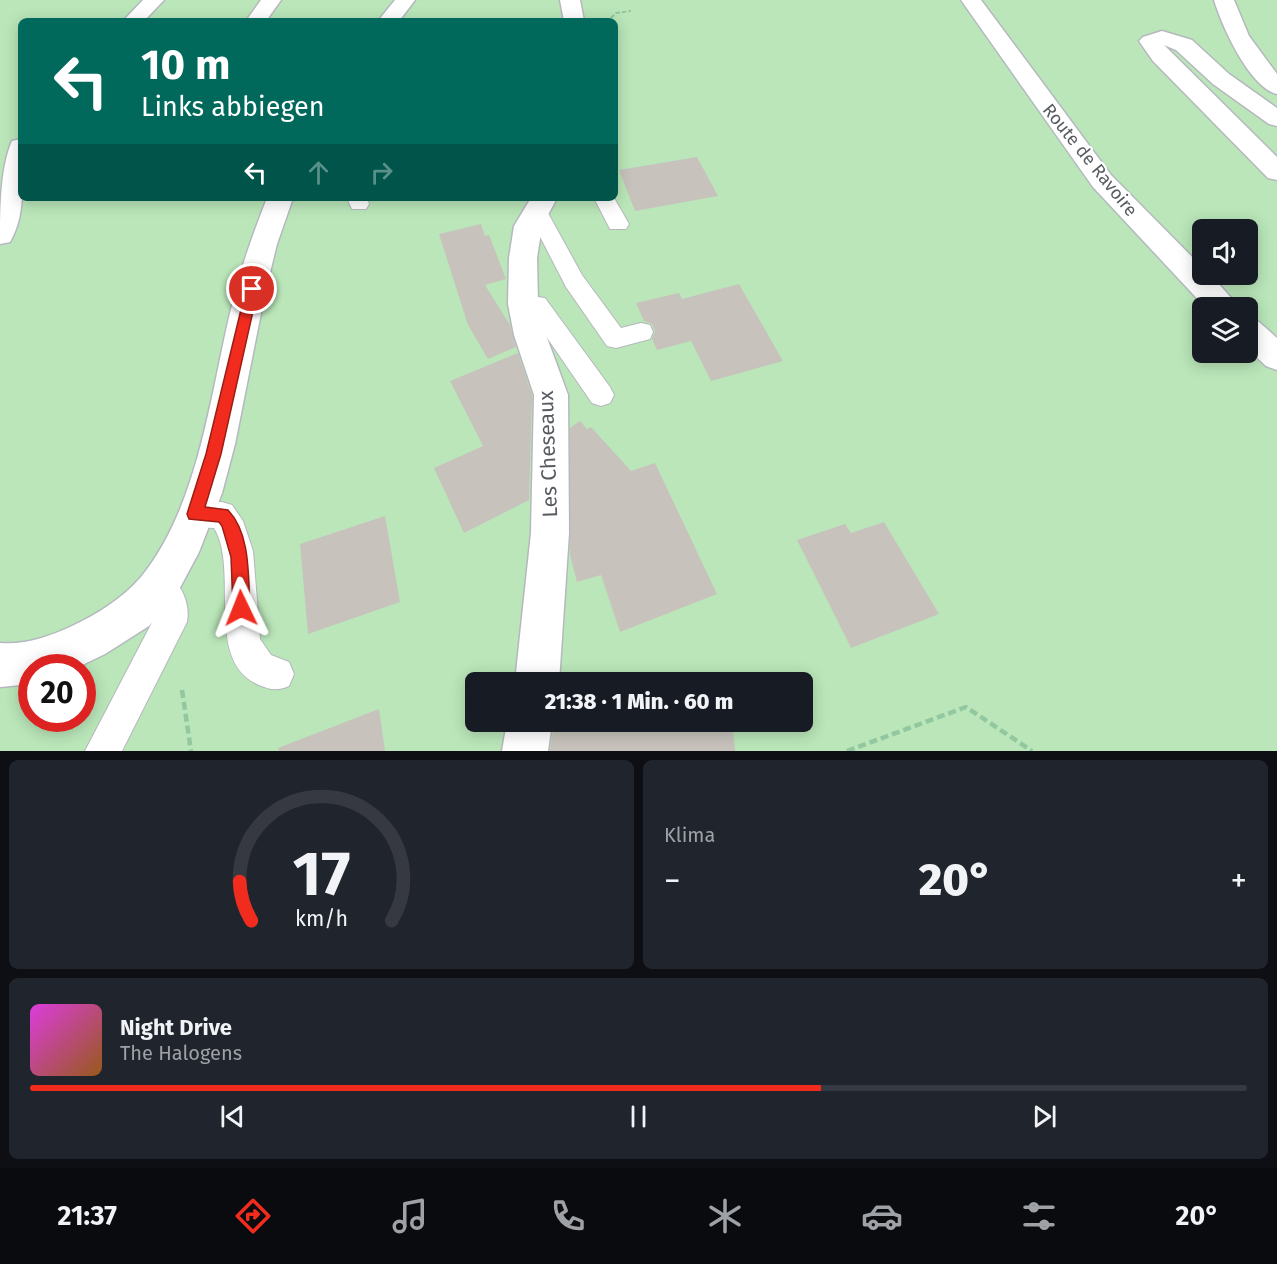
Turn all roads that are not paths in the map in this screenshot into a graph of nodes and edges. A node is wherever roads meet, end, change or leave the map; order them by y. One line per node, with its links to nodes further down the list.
1 (153, 0): 7 (street)
2 (271, 0): 8 (street)
3 (405, 0): 9 (street)
4 (570, 0): 10 (street)
5 (971, 0): 20 (street, Route de Ravoire)
6 (1224, 0): 11 (street)
7 (136, 18)
8 (258, 18)
9 (396, 18)
10 (573, 18)
11 (1277, 87)
12 (1277, 118): 13 (street)
13 (1277, 172)
14 (13, 177): 19 (street)
15 (279, 201): 26 (street)
16 (606, 201): 18 (lane)
17 (538, 207): 21 (street, Les Cheseaux); 22 (lane)
18 (618, 224)
19 (0, 235)
20 (1214, 297)
21 (524, 304): 25 (lane); 29 (street, Les Cheseaux)
22 (641, 332)
23 (1258, 339): 24 (street)
24 (1277, 357)
25 (601, 395)
26 (195, 514): 27 (street); 30 (lane)
27 (160, 585): 28 (street); 32 (lane)
28 (0, 664)
29 (538, 672)
30 (277, 674)
31 (528, 732): 33 (street)
32 (102, 751)
33 (525, 751)

